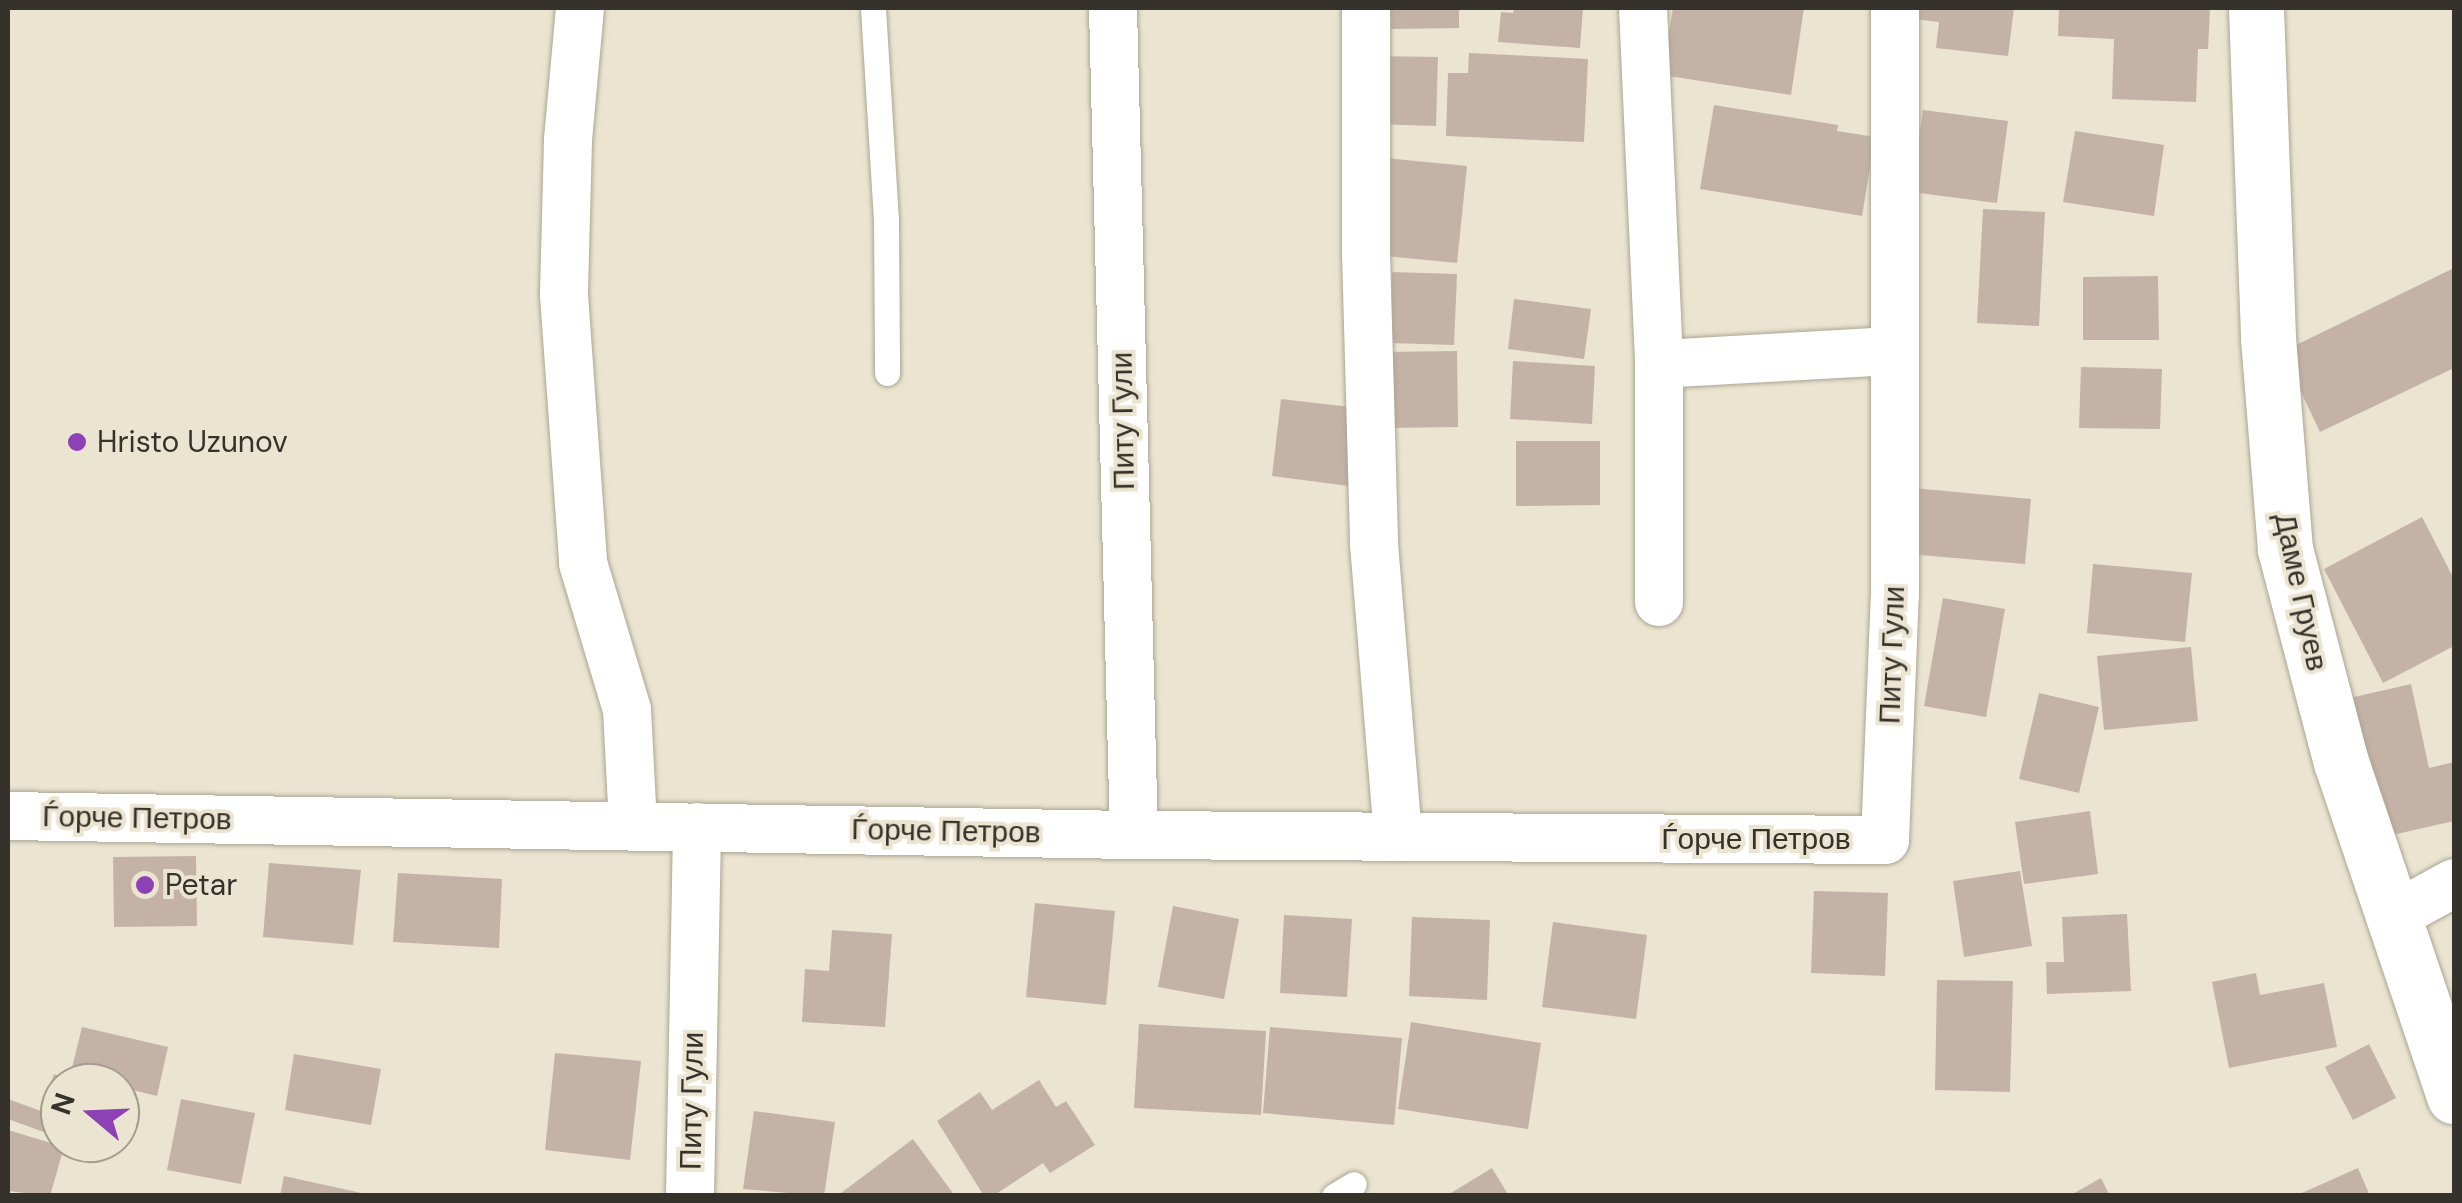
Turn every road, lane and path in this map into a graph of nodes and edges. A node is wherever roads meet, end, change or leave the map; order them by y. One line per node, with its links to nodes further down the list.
1 (580, 8): 13 (street)
2 (873, 8): 10 (lane)
3 (1113, 8): 15 (street, Питу Гули)
4 (1366, 8): 16 (street)
5 (1643, 8): 9 (street)
6 (1896, 8): 8 (street, Питу Гули)
7 (2256, 8): 19 (street, Даме Груев)
8 (1896, 351): 9 (street); 17 (street, Питу Гули)
9 (1659, 364): 11 (street)
10 (887, 373)
11 (1659, 602)
12 (8, 816): 13 (street, Ѓорче Петров)
13 (633, 824): 14 (street, Ѓорче Петров)
14 (698, 826): 15 (street, Ѓорче Петров); 21 (street, Питу Гули)
15 (1134, 835): 16 (street, Ѓорче Петров)
16 (1398, 838): 17 (street, Ѓорче Петров)
17 (1886, 840)
18 (2454, 883): 19 (street)
19 (2394, 916): 20 (street, Даме Груев)
20 (2454, 1096)
21 (690, 1196)

